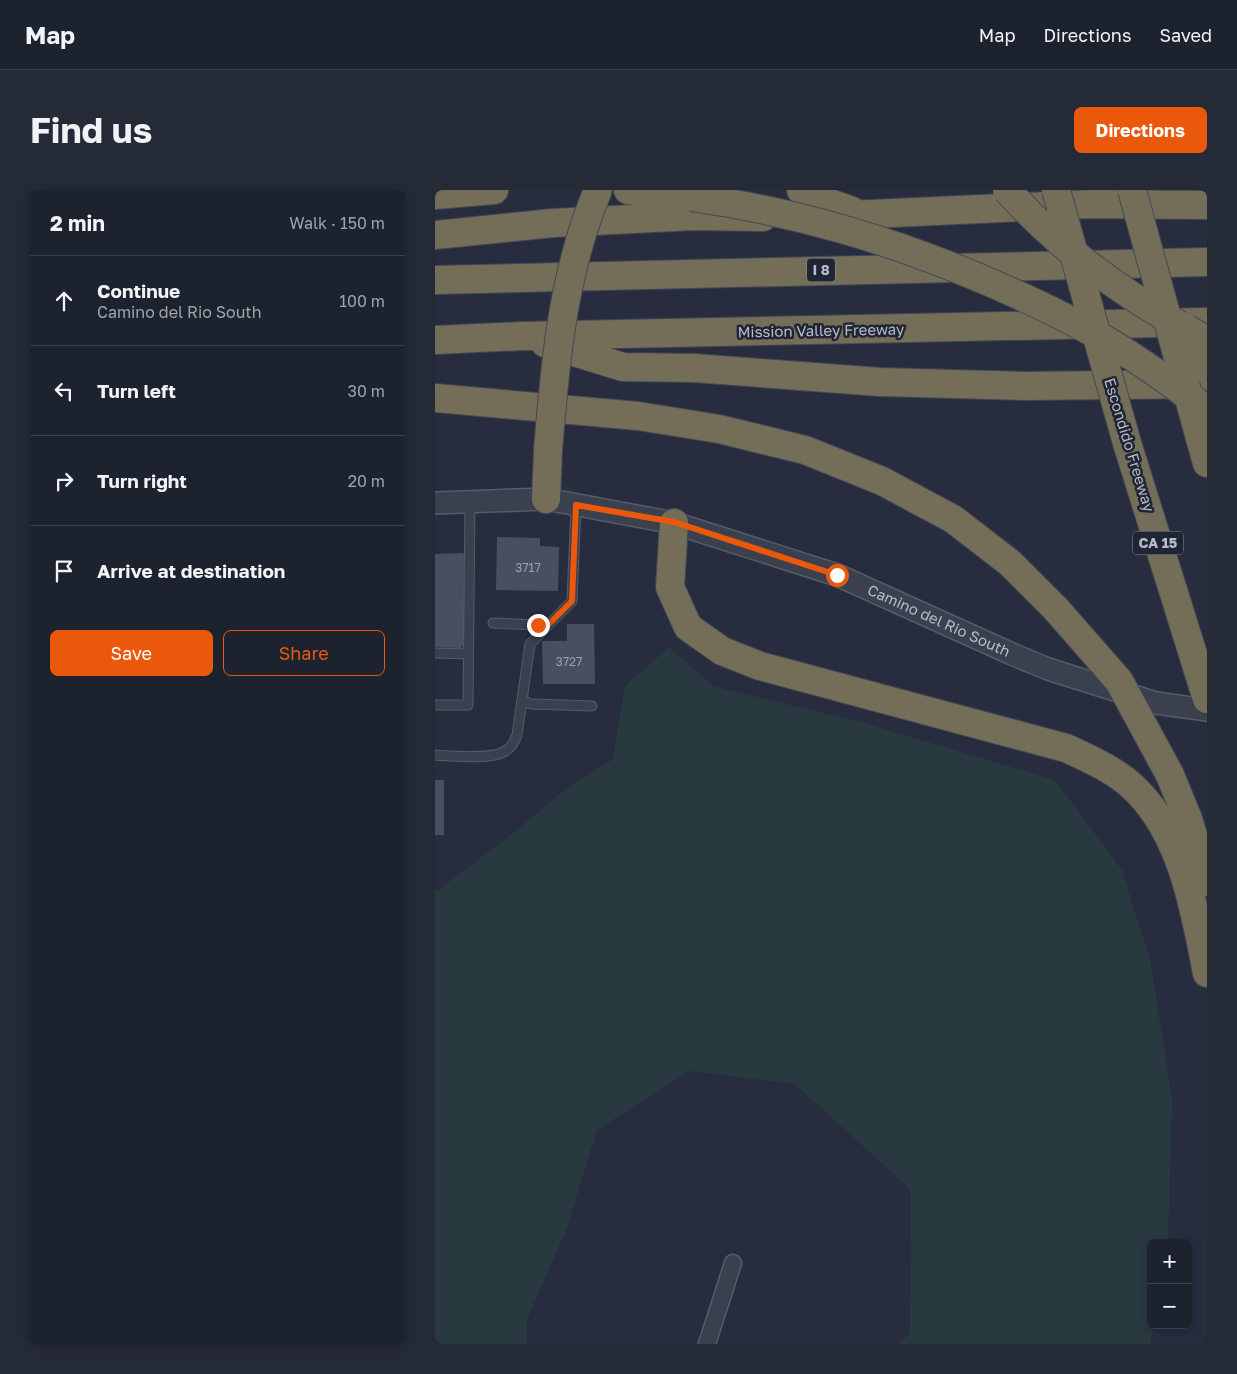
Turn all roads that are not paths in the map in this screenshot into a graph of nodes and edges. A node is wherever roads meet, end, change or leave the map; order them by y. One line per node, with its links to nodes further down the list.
1 (494, 190): 10 (highway)
2 (598, 190): 28 (highway, bridge)
3 (628, 190): 26 (highway, bridge)
4 (801, 190): 13 (highway)
5 (1007, 190): 21 (highway, bridge)
6 (1025, 190): 23 (highway, bridge)
7 (1056, 190): 23 (highway, Escondido Freeway / CA 15, bridge)
8 (1132, 190): 16 (highway, bridge)
9 (1207, 190): 11 (highway)
10 (435, 195)
11 (1091, 204): 12 (highway); 13 (highway)
12 (1207, 205)
13 (861, 214): 14 (highway)
14 (435, 235)
15 (1207, 262): 17 (highway, I 8)
16 (1153, 270): 22 (highway, bridge); 27 (highway, bridge)
17 (435, 280)
18 (1207, 322): 19 (highway, Mission Valley Freeway)
19 (523, 336): 20 (highway, Mission Valley Freeway); 24 (highway)
20 (435, 340)
21 (1207, 340)
22 (1207, 370)
23 (1110, 383): 37 (highway, Escondido Freeway / CA 15, bridge)
24 (1207, 384)
25 (435, 398): 43 (highway, bridge)
26 (1207, 410)
27 (1207, 463)
28 (546, 499): 29 (street, Camino del Rio South); 31 (street, Camino del Rio South)
29 (470, 502): 30 (street, Camino del Rio South); 36 (lane)
30 (435, 503)
31 (576, 505): 32 (street, Camino del Rio South); 34 (lane)
32 (674, 522): 41 (street, Camino del Rio South); 44 (highway)
33 (493, 623): 34 (lane)
34 (543, 630): 38 (lane)
35 (435, 653): 36 (lane)
36 (468, 654): 39 (lane)
37 (1207, 698)
38 (522, 700): 40 (lane); 42 (lane)
39 (435, 705)
40 (592, 706)
41 (1207, 710)
42 (435, 756)
43 (1207, 882)
44 (1207, 973)
45 (733, 1263): 46 (street)
46 (707, 1344)

